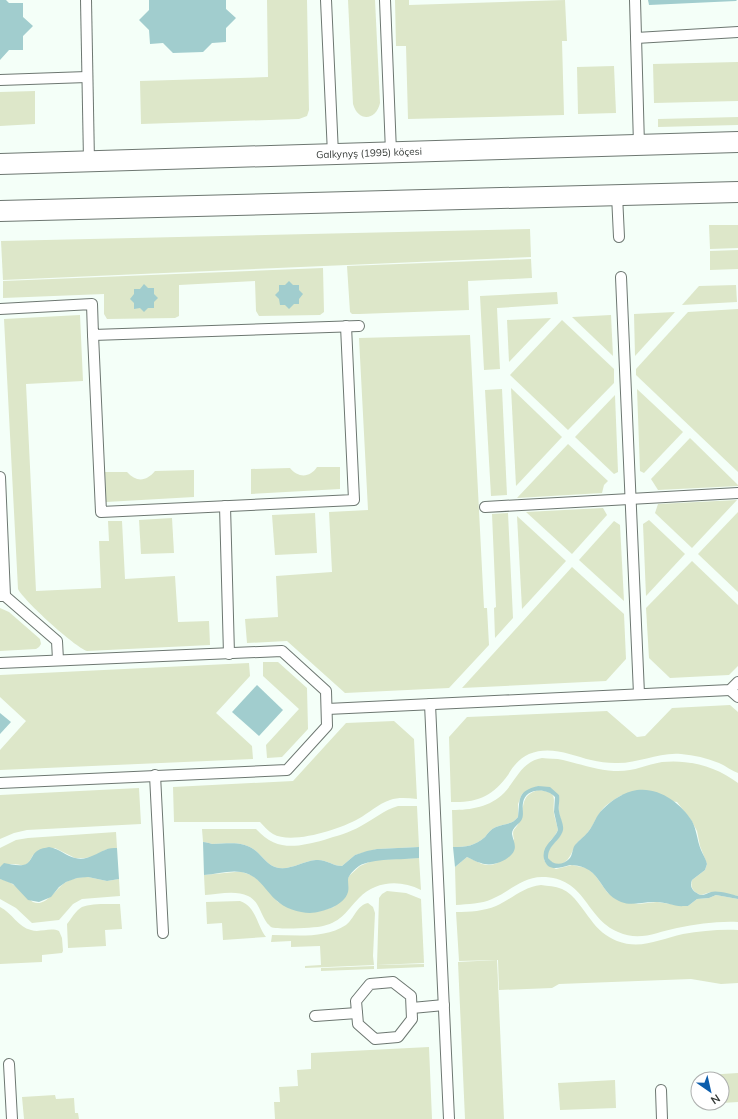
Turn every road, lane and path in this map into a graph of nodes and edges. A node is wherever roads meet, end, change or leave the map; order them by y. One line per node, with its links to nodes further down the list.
1 (86, 0): 7 (lane)
2 (326, 0): 12 (lane)
3 (385, 0): 11 (lane)
4 (635, 0): 6 (lane)
5 (738, 32): 6 (lane)
6 (636, 38): 10 (lane)
7 (87, 77): 8 (lane); 13 (lane)
8 (0, 80)
9 (738, 142): 10 (street, Galkynyş (1995) köçesi)
10 (639, 145): 11 (street, Galkynyş (1995) köçesi)
11 (391, 152): 12 (street, Galkynyş (1995) köçesi)
12 (333, 154): 13 (street, Galkynyş (1995) köçesi)
13 (89, 161): 14 (street, Galkynyş (1995) köçesi)
14 (0, 164)
15 (738, 192): 16 (street)
16 (617, 195): 17 (street); 18 (lane)
17 (0, 211)
18 (619, 237)
19 (621, 277): 26 (lane)
20 (0, 309): 23 (lane)
21 (346, 326): 22 (lane); 23 (lane); 27 (lane)
22 (359, 326)
23 (93, 335): 27 (lane)
24 (0, 477): 29 (lane)
25 (738, 493): 26 (lane)
26 (630, 499): 28 (lane); 35 (lane)
27 (225, 506): 30 (lane)
28 (485, 507)
29 (3, 596): 31 (lane)
30 (229, 654): 31 (lane); 38 (lane)
31 (58, 660): 32 (lane)
32 (0, 663)
33 (738, 682): 34 (lane)
34 (730, 690): 35 (lane); 36 (lane)
35 (639, 694): 37 (lane)
36 (738, 697)
37 (430, 704): 38 (lane); 42 (lane)
38 (327, 709): 39 (lane)
39 (155, 775): 40 (lane); 41 (lane)
40 (0, 783)
41 (163, 933)
42 (444, 1005): 43 (lane); 49 (lane)
43 (412, 1008): 44 (lane); 44 (lane)
44 (357, 1013): 45 (lane)
45 (315, 1016)
46 (9, 1064): 48 (lane)
47 (661, 1090): 50 (lane)
48 (12, 1119)
49 (449, 1119)
50 (662, 1119)

